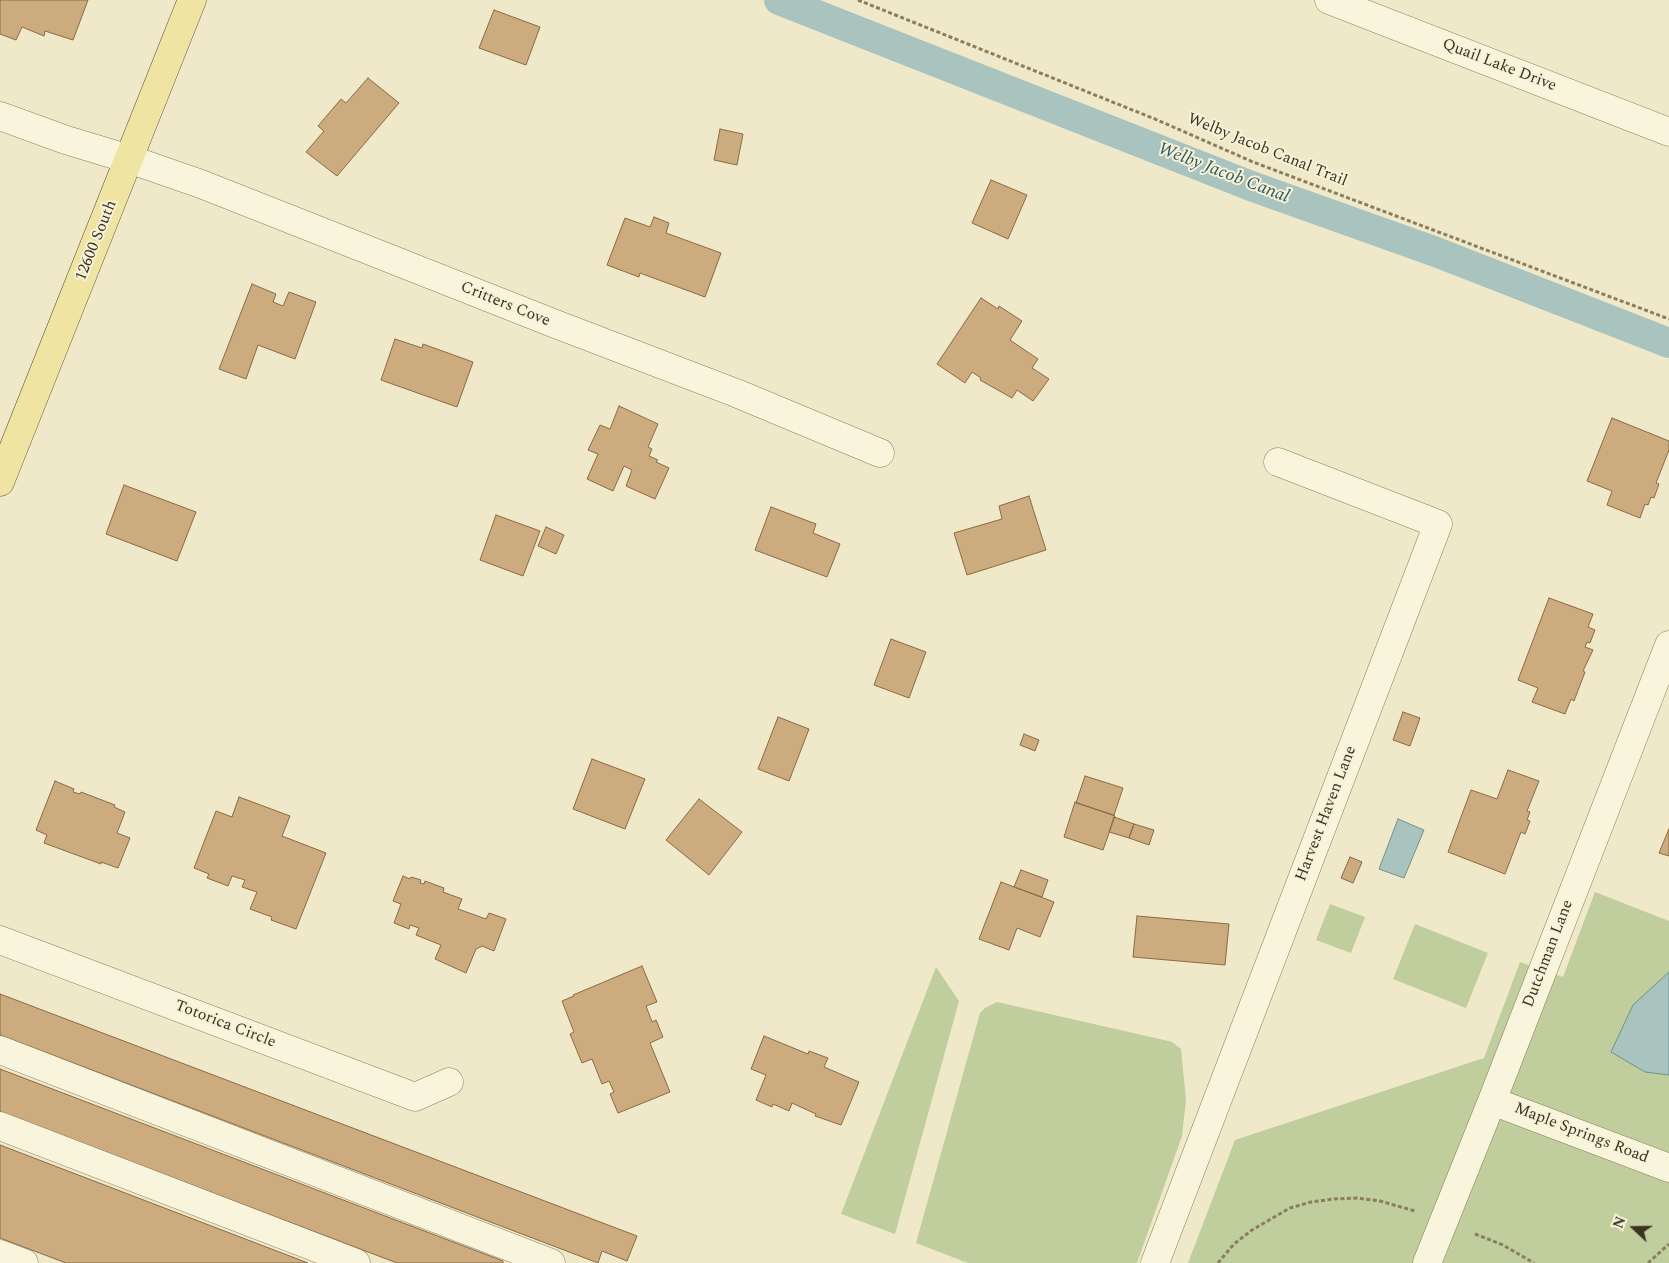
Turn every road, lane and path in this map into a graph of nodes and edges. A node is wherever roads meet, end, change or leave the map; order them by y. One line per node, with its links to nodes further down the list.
1 (192, 0): 6 (main road, 12600 South)
2 (858, 0): 7 (path, Welby Jacob Canal Trail)
3 (1329, 0): 5 (street, Quail Lake Drive)
4 (0, 116): 6 (street, Critters Cove)
5 (1669, 132)
6 (129, 159): 8 (street, Critters Cove); 10 (main road, 12600 South)
7 (1669, 319)
8 (880, 453)
9 (1278, 462): 25 (street, Harvest Haven Lane)
10 (0, 482)
11 (1669, 645): 15 (street, Dutchman Lane)
12 (0, 940): 14 (street, Totorica Circle)
13 (0, 1050): 24 (street)
14 (450, 1082)
15 (1492, 1101): 17 (street, Maple Springs Road); 27 (street, Dutchman Lane)
16 (0, 1126): 23 (street)
17 (1669, 1168)
18 (1415, 1211): 26 (path)
19 (1475, 1234): 28 (path)
20 (1669, 1244): 29 (path)
21 (0, 1254): 22 (street)
22 (24, 1263)
23 (356, 1263)
24 (551, 1263)
25 (1155, 1263)
26 (1218, 1263)
27 (1428, 1263)
28 (1534, 1263)
29 (1648, 1263)

